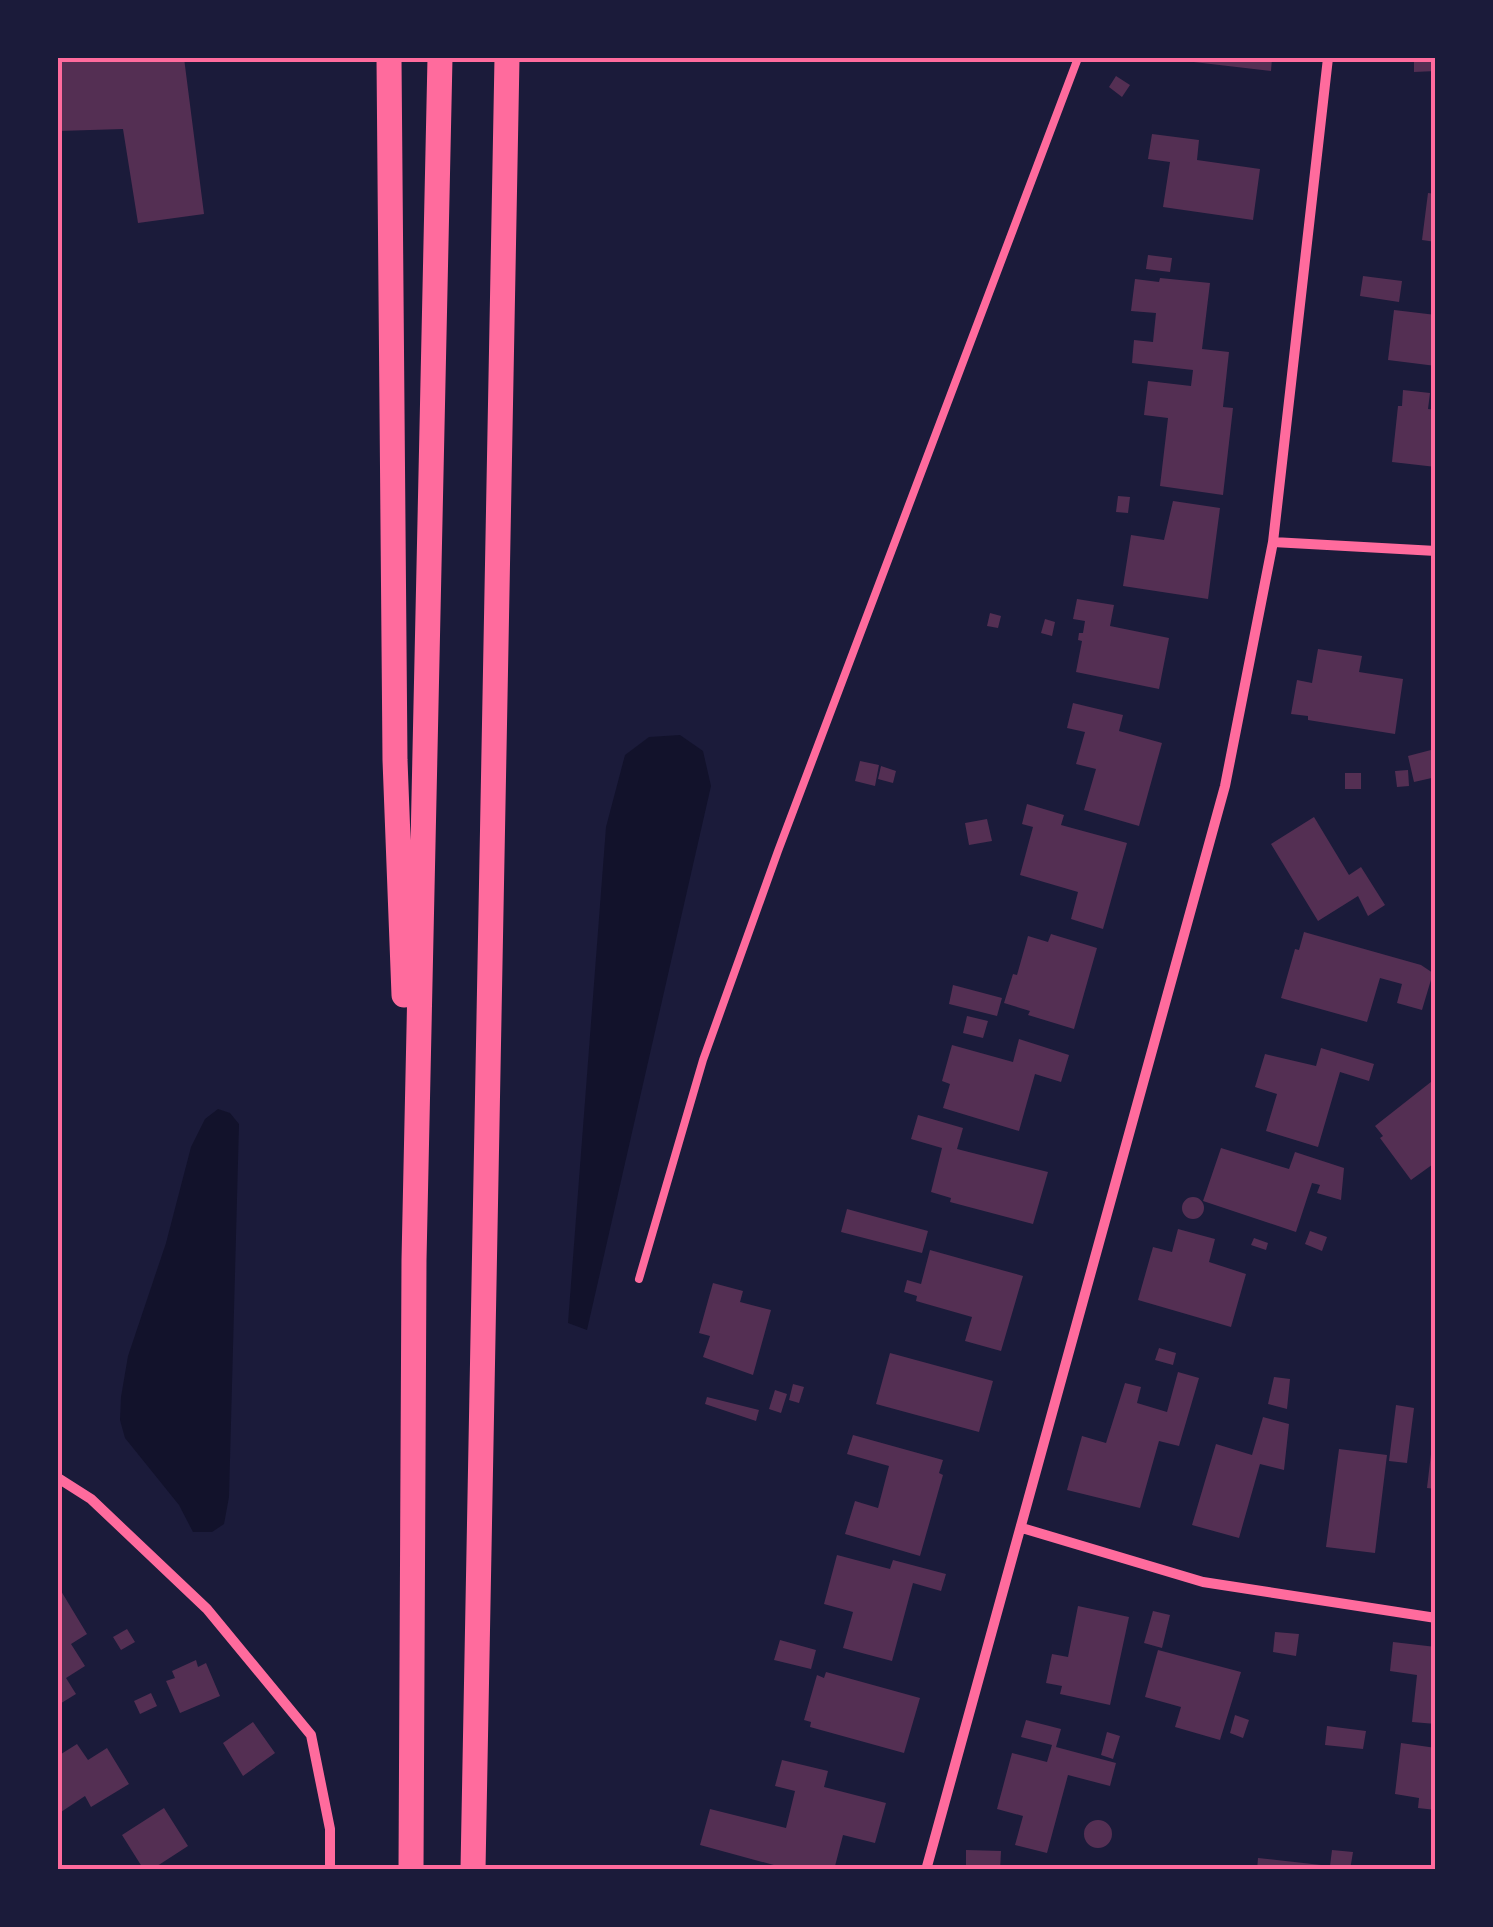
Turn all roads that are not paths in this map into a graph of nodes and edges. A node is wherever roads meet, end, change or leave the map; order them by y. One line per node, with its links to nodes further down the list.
1 (389, 58): 8 (main road)
2 (440, 58): 8 (main road)
3 (506, 58): 15 (main road)
4 (1078, 58): 9 (lane)
5 (1328, 58): 6 (street)
6 (1273, 542): 7 (street); 11 (street)
7 (1436, 551)
8 (414, 1260): 14 (main road)
9 (638, 1279)
10 (58, 1478): 13 (street)
11 (1022, 1528): 12 (street); 16 (street)
12 (1436, 1618)
13 (330, 1870)
14 (411, 1870)
15 (472, 1870)
16 (926, 1870)

